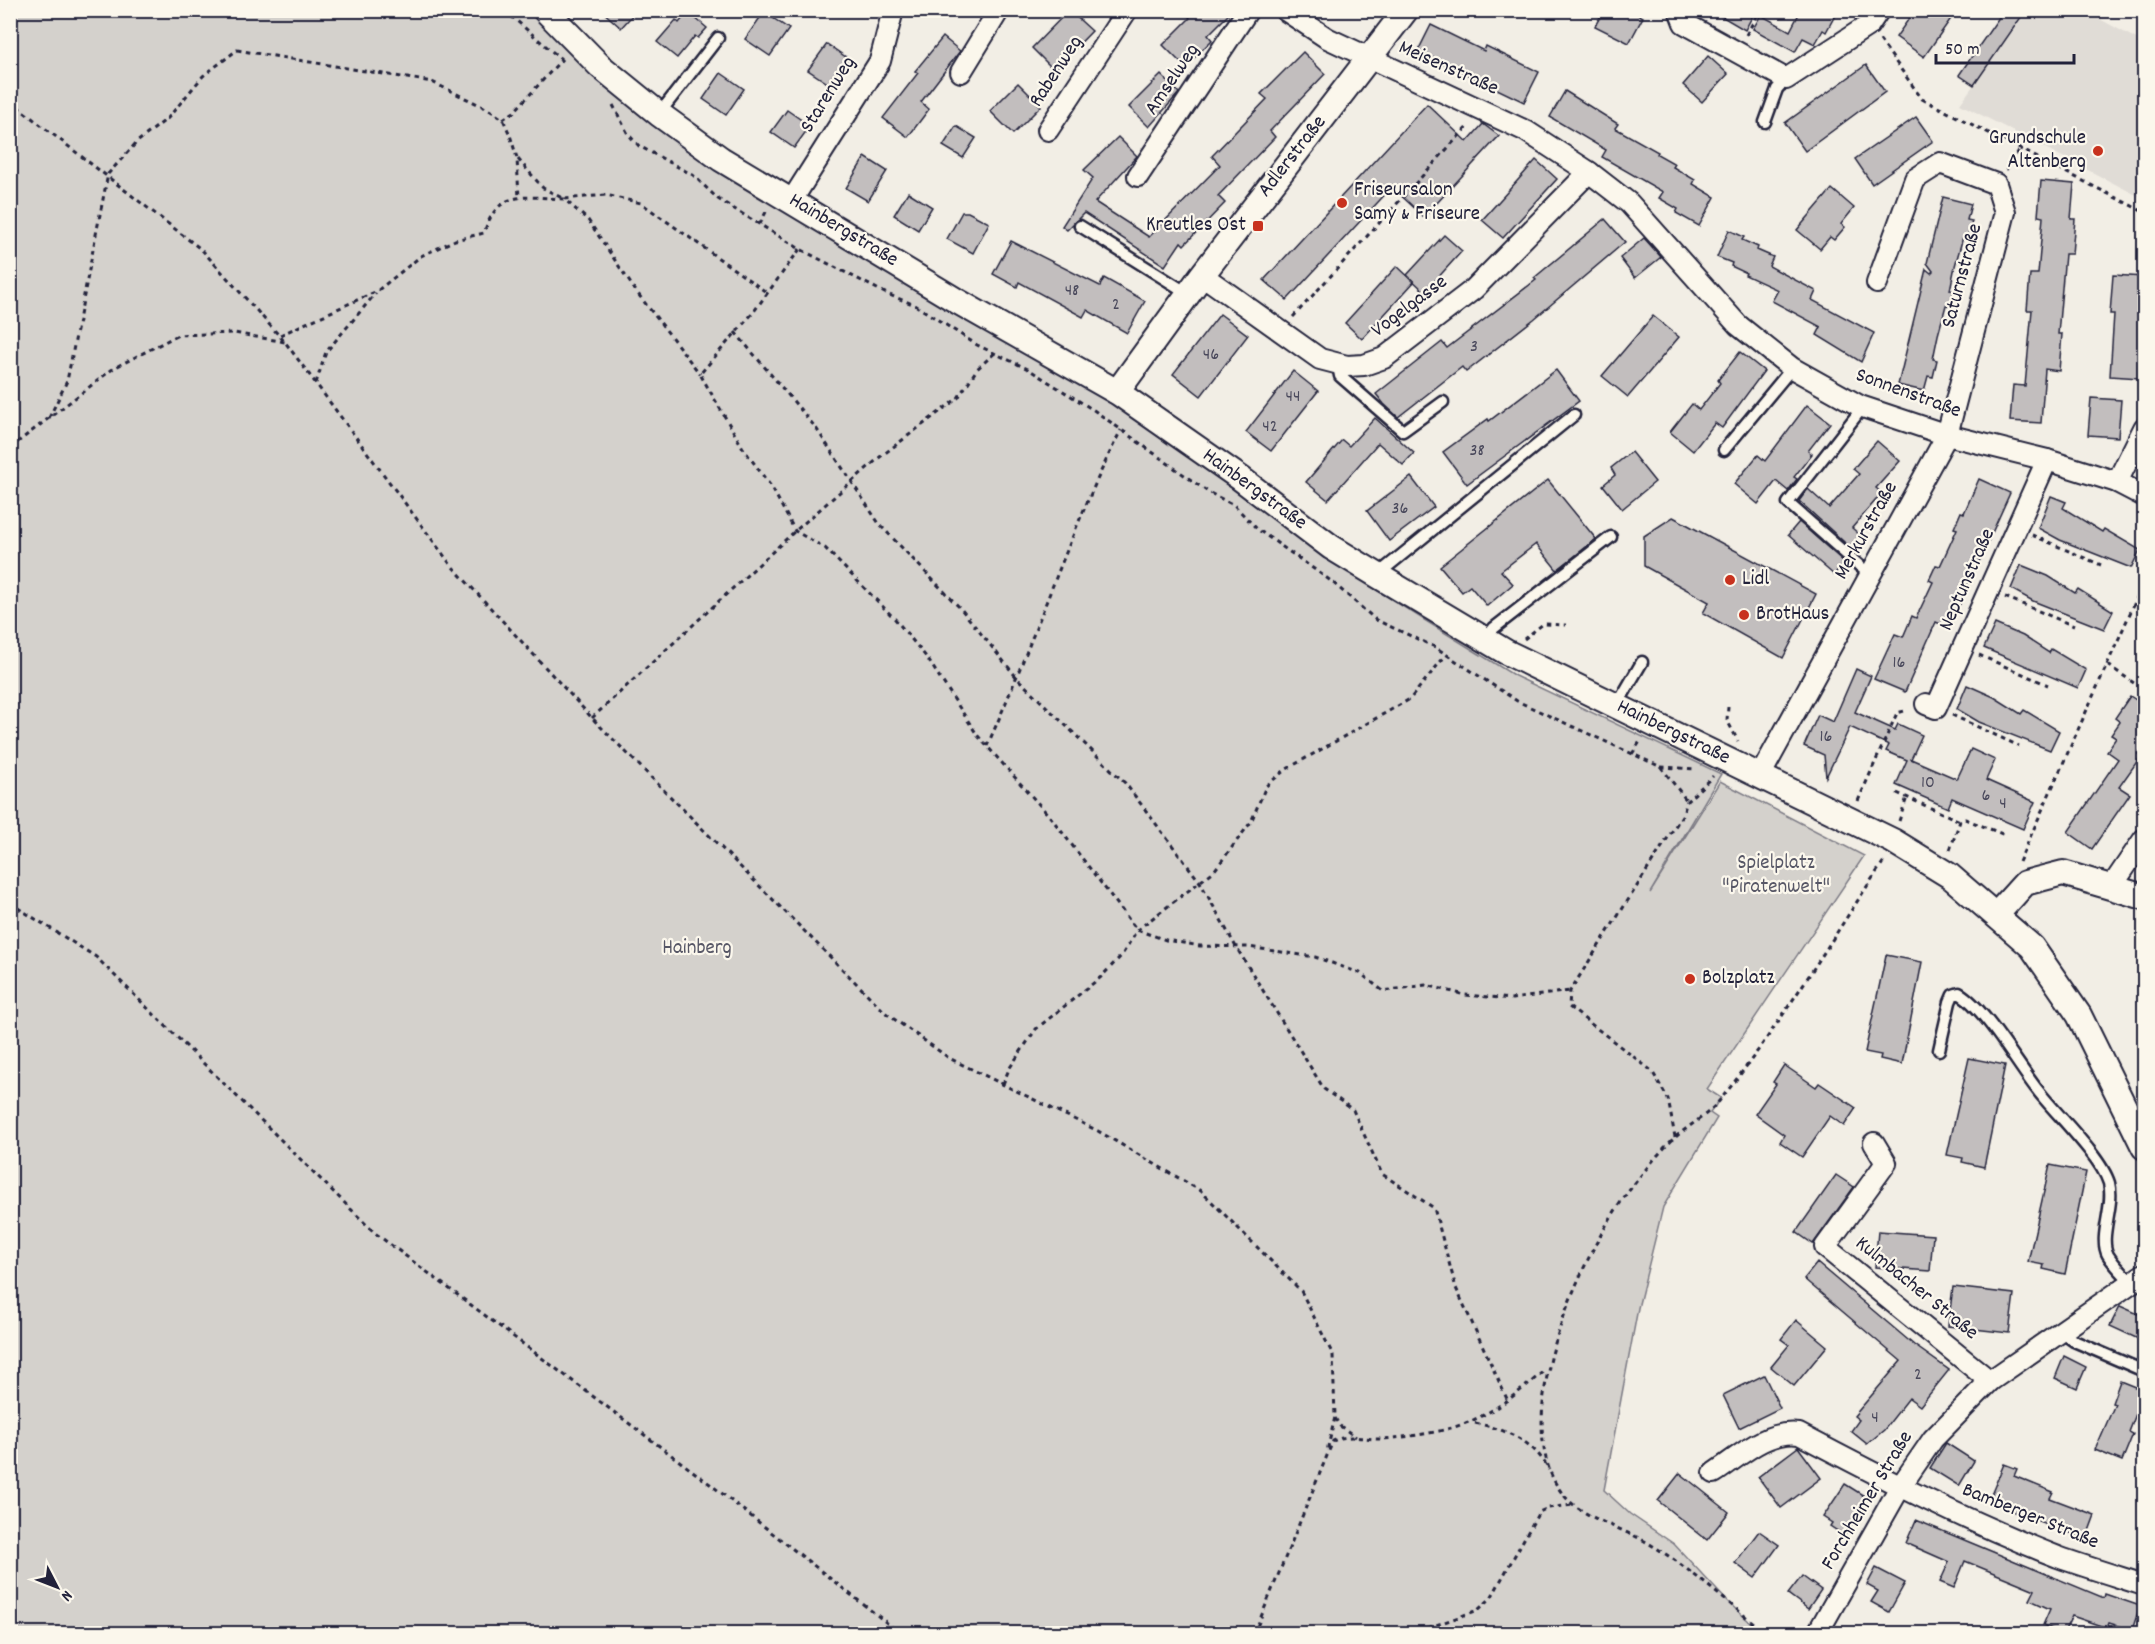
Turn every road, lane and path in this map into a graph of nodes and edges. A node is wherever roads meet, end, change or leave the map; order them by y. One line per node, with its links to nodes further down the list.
1 (545, 10): 22 (street, Hainbergstraße)
2 (892, 10): 34 (street, Starenweg)
3 (999, 10): 17 (street)
4 (1126, 10): 25 (street, Rabenweg)
5 (1248, 10): 30 (street, Amselweg)
6 (1285, 10): 14 (street, Meisenstraße)
7 (1406, 10): 14 (street, Adlerstraße)
8 (1679, 10): 13 (street)
9 (1760, 10): 13 (path)
10 (506, 11): 15 (path)
11 (1874, 18): 18 (street); 26 (path)
12 (718, 38): 22 (lane)
13 (1737, 52): 18 (street)
14 (1369, 59): 21 (street, Meisenstraße); 39 (street, Adlerstraße)
15 (562, 60): 16 (path); 23 (path)
16 (570, 67)
17 (961, 72)
18 (1786, 79): 24 (lane)
19 (605, 97): 37 (path)
20 (10, 101): 29 (path)
21 (1483, 111): 28 (street, Meisenstraße); 42 (path)
22 (659, 114): 34 (street, Hainbergstraße)
23 (503, 119): 27 (path); 29 (path)
24 (1765, 122)
25 (1048, 130)
26 (2020, 149): 31 (path); 35 (path)
27 (517, 158): 32 (path); 33 (path)
28 (1589, 172): 47 (street, Vogelgasse); 48 (street, Sonnenstraße)
29 (108, 174): 44 (path); 55 (path)
30 (1138, 176)
31 (1996, 184): 38 (street); 58 (street, Saturnstraße)
32 (519, 199): 33 (path); 40 (path)
33 (564, 199): 41 (path); 49 (path)
34 (792, 200): 51 (street, Hainbergstraße)
35 (2145, 212)
36 (1080, 226): 39 (lane)
37 (800, 249): 41 (path); 46 (path)
38 (1876, 283)
39 (1195, 285): 42 (street, Vogelgasse); 51 (street, Adlerstraße)
40 (377, 291): 44 (path); 50 (path)
41 (766, 292): 43 (path)
42 (1280, 331): 47 (street, Vogelgasse)
43 (735, 332): 49 (path); 62 (path)
44 (279, 336): 45 (path)
45 (285, 342): 50 (path); 55 (path)
46 (995, 353): 57 (path); 62 (path)
47 (1338, 365): 52 (lane)
48 (1792, 368): 53 (street, Sonnenstraße); 60 (lane)
49 (700, 374): 66 (path)
50 (316, 383): 87 (path)
51 (1117, 392): 69 (street, Hainbergstraße)
52 (1443, 402)
53 (1863, 407): 58 (street, Sonnenstraße); 70 (lane)
54 (1574, 415): 69 (lane)
55 (49, 418): 59 (path)
56 (2145, 428): 63 (street)
57 (1121, 430): 78 (path); 81 (path)
58 (1947, 435): 61 (street, Sonnenstraße); 70 (street, Merkurstraße)
59 (10, 448)
60 (1724, 450)
61 (2047, 460): 63 (street, Sonnenstraße); 65 (street, Neptunstraße)
62 (850, 482): 66 (path); 81 (path)
63 (2117, 482): 64 (street, Sonnenstraße)
64 (2145, 496)
65 (2017, 528): 68 (path); 72 (street, Neptunstraße)
66 (795, 531): 87 (path); 89 (path)
67 (1611, 537): 75 (lane)
68 (2101, 565)
69 (1377, 575): 75 (street, Hainbergstraße)
70 (1870, 575): 97 (street, Merkurstraße)
71 (2145, 582): 80 (path)
72 (1989, 590): 74 (path); 77 (street, Neptunstraße)
73 (1566, 625): 76 (path)
74 (2074, 626)
75 (1485, 639): 84 (street, Hainbergstraße)
76 (1521, 642)
77 (1964, 648): 82 (path); 85 (street, Neptunstraße)
78 (1446, 655): 92 (path); 110 (path)
79 (1642, 662): 84 (lane)
80 (2108, 665): 83 (path); 109 (path)
81 (1018, 679): 89 (path); 110 (path)
82 (2048, 685)
83 (2145, 690)
84 (1617, 705): 97 (street, Hainbergstraße)
85 (1931, 706): 91 (path); 102 (path)
86 (1728, 707): 90 (path)
87 (592, 718): 119 (path)
88 (1645, 735): 92 (path)
89 (987, 746): 115 (path)
90 (1741, 746)
91 (2019, 746)
92 (1632, 754): 93 (path)
93 (1661, 767): 94 (path); 101 (path)
94 (1697, 770)
95 (1705, 772): 96 (path)
96 (1714, 776): 98 (path); 101 (path)
97 (1760, 776): 114 (street, Hainbergstraße)
98 (1720, 778)
99 (1897, 793): 100 (path)
100 (1907, 798): 103 (path); 104 (path)
101 (1687, 801): 117 (path)
102 (1857, 802)
103 (1960, 821): 105 (path); 107 (path)
104 (1899, 822)
105 (2005, 835)
106 (2145, 839): 111 (street)
107 (1950, 850)
108 (1885, 859): 120 (path)
109 (2019, 862)
110 (1200, 882): 115 (path); 116 (path)
111 (2112, 886): 112 (street); 114 (street)
112 (2145, 897)
113 (10, 903): 138 (path)
114 (1998, 914): 122 (street, Hainbergstraße)
115 (1137, 930): 116 (path); 119 (path)
116 (1236, 947): 117 (path); 128 (path)
117 (1570, 991): 120 (path)
118 (1939, 1050): 123 (lane)
119 (1003, 1084): 129 (path)
120 (1675, 1137): 125 (path)
121 (1874, 1143): 127 (street, Kulmbacher Straße)
122 (2145, 1148)
123 (2138, 1278): 124 (street, Forchheimer Straße)
124 (2061, 1332): 126 (lane); 127 (street, Forchheimer Straße)
125 (1547, 1368): 128 (path); 134 (path)
126 (2145, 1371)
127 (1990, 1381): 135 (street, Forchheimer Straße)
128 (1508, 1401): 130 (path)
129 (1335, 1417): 131 (path); 132 (path)
130 (1473, 1422): 131 (path); 134 (path)
131 (1358, 1438): 132 (path)
132 (1328, 1451): 139 (path)
133 (1714, 1473): 135 (street, Bamberger Straße)
134 (1552, 1475): 136 (path)
135 (1900, 1487): 137 (street, Bamberger Straße); 142 (street, Forchheimer Straße)
136 (1573, 1504): 140 (path); 141 (path)
137 (2145, 1585)
138 (901, 1634)
139 (1254, 1634)
140 (1411, 1634)
141 (1768, 1634)
142 (1817, 1634)

